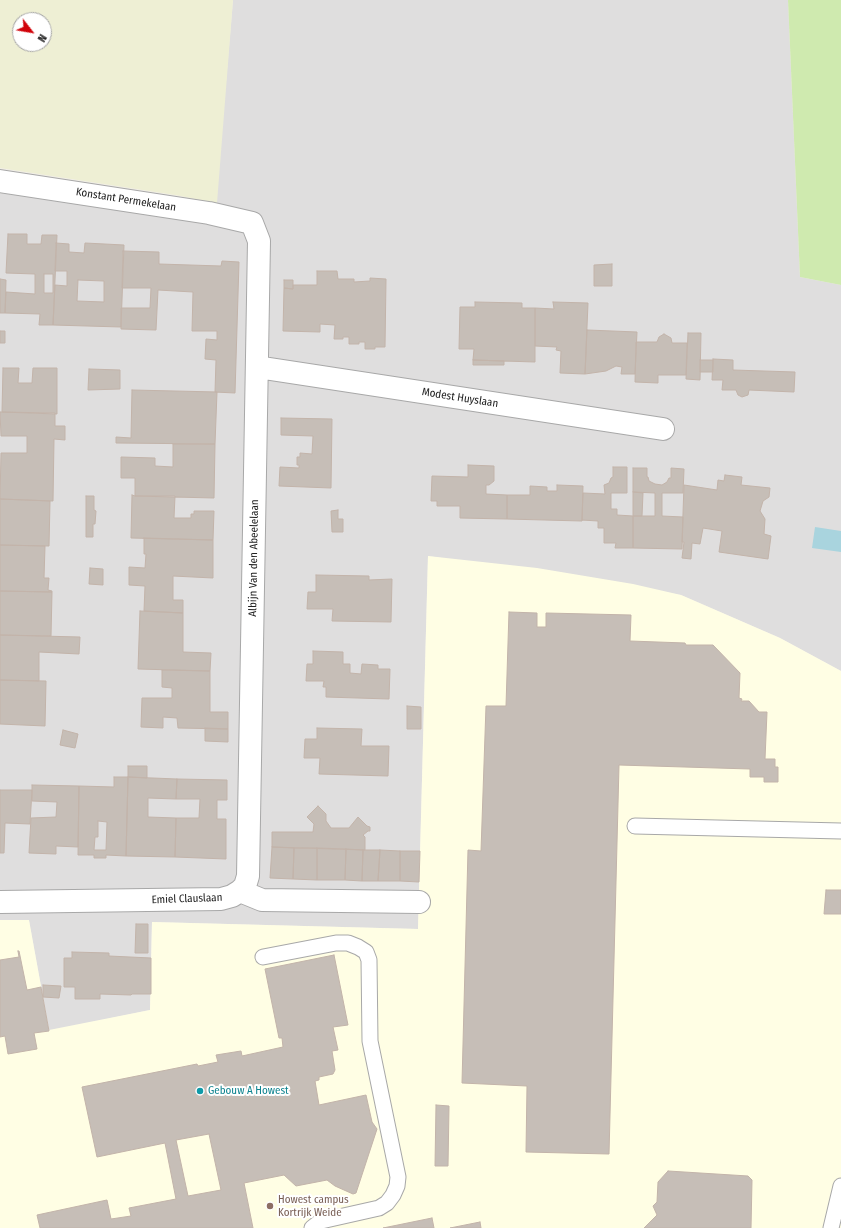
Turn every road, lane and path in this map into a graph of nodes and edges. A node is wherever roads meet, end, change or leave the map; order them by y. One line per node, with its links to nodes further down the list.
1 (0, 181): 2 (street, Konstant Permekelaan)
2 (252, 223): 3 (street, Albijn Van den Abeelelaan)
3 (257, 367): 4 (street, Modest Huyslaan); 7 (street, Albijn Van den Abeelelaan)
4 (662, 429)
5 (635, 826): 6 (lane)
6 (841, 831)
7 (240, 891): 8 (street, Emiel Clauslaan); 9 (street)
8 (0, 902)
9 (419, 902)
10 (263, 957): 12 (lane)
11 (841, 1186): 13 (lane)
12 (312, 1228)
13 (831, 1228)

